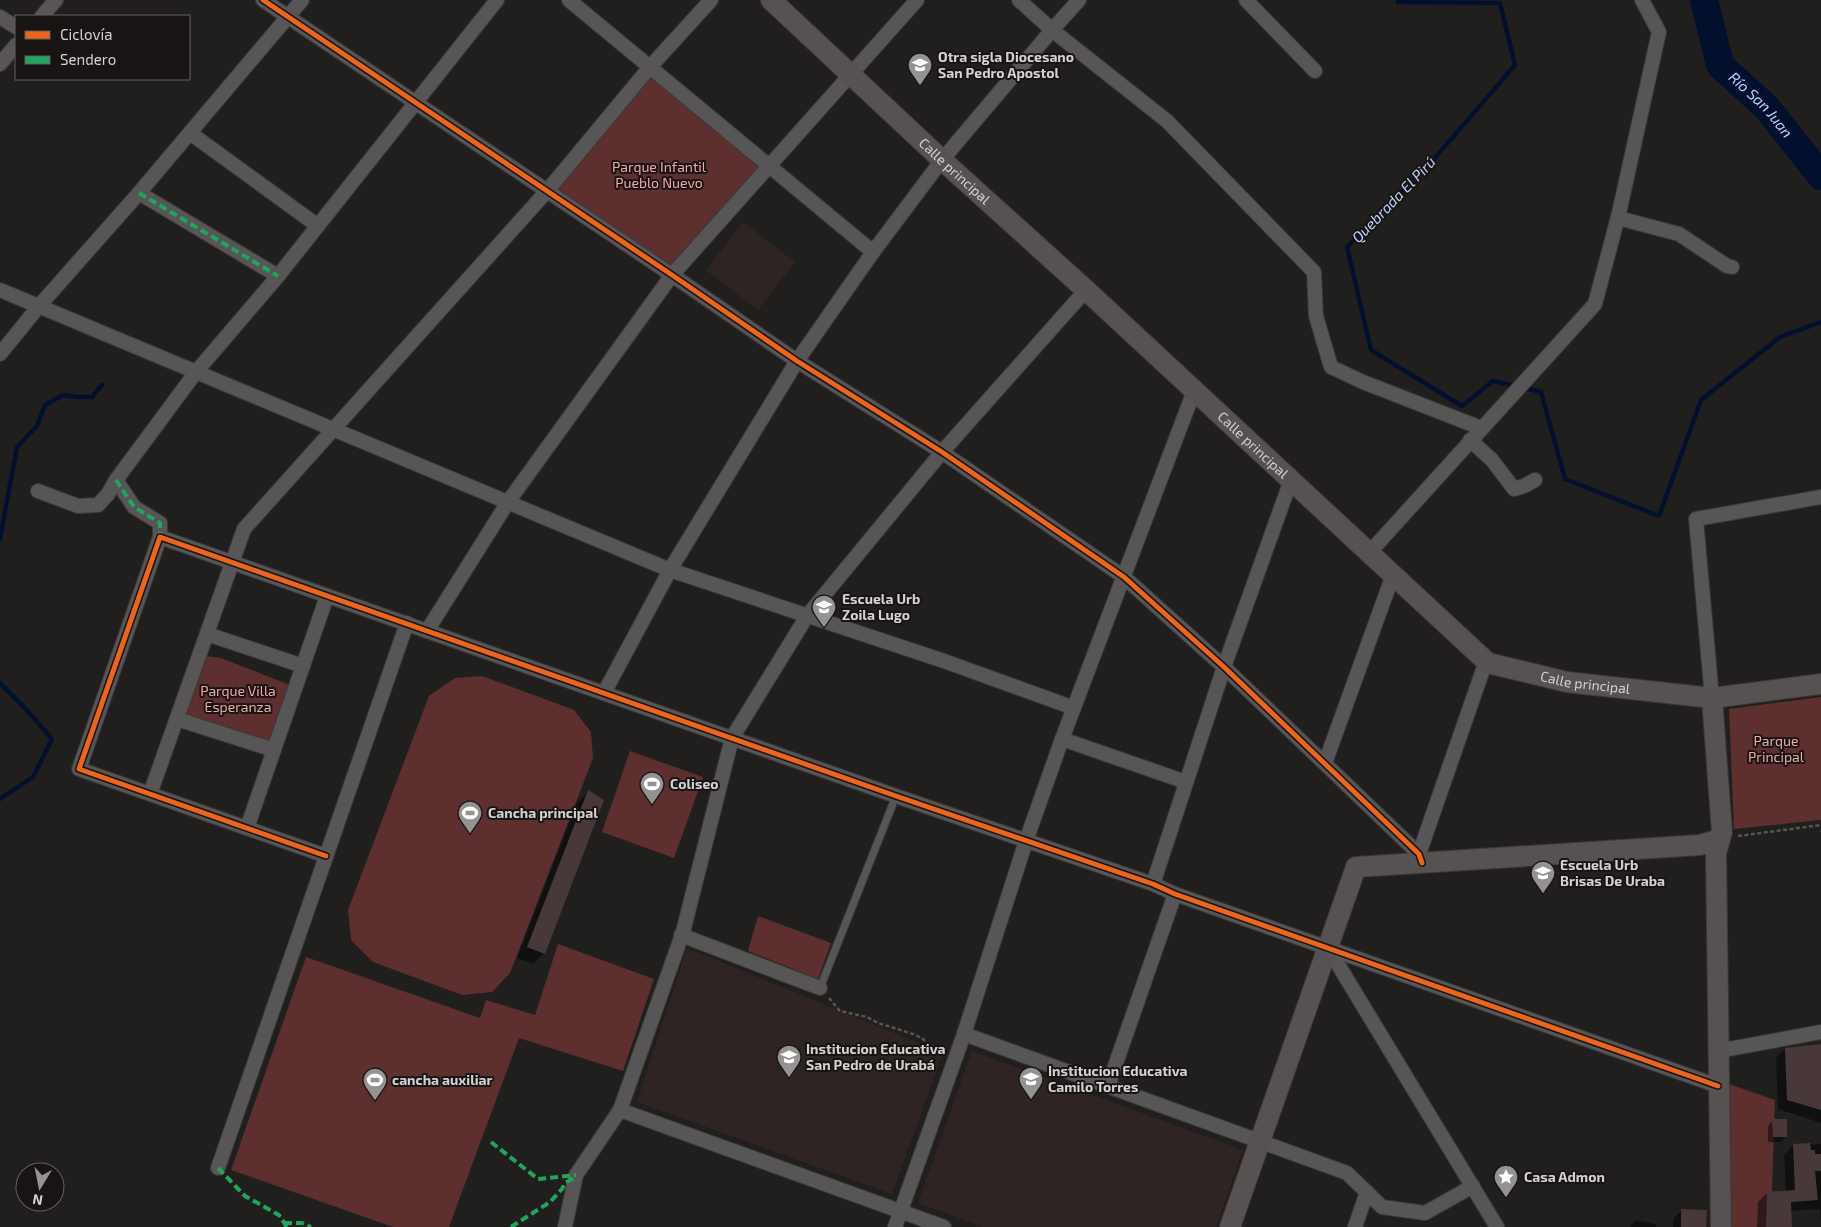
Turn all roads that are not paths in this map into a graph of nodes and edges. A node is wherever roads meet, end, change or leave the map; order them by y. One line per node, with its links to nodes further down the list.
1 (56, 0): 13 (street)
2 (263, 0): 15 (street)
3 (302, 0): 15 (street)
4 (497, 0): 23 (street)
5 (569, 0): 20 (street)
6 (711, 0): 20 (street)
7 (771, 0): 22 (main road, Calle principal)
8 (917, 0): 22 (street)
9 (1019, 0): 17 (street)
10 (1079, 0): 17 (street)
11 (1246, 0): 21 (street)
12 (1642, 0): 29 (street)
13 (43, 15)
14 (0, 16): 16 (street)
15 (288, 17): 23 (street); 24 (street)
16 (15, 26)
17 (1052, 30): 25 (street); 42 (street)
18 (15, 46): 19 (street)
19 (0, 64)
20 (650, 67): 26 (street); 27 (street)
21 (1315, 71)
22 (850, 74): 25 (main road, Calle principal); 26 (street)
23 (415, 103): 27 (street); 30 (street)
24 (190, 133): 28 (street); 30 (street)
25 (942, 160): 31 (street); 36 (main road, Calle principal)
26 (769, 166): 31 (street); 33 (street)
27 (547, 191): 33 (street); 43 (street)
28 (139, 193): 34 (street); 37 (street)
29 (1618, 218): 32 (street); 42 (street)
30 (318, 226): 34 (street)
31 (873, 252): 39 (street)
32 (1732, 267)
33 (672, 275): 39 (street); 51 (street)
34 (278, 276): 40 (street)
35 (0, 290): 37 (street)
36 (1086, 290): 41 (main road, Calle principal); 45 (street)
37 (39, 306): 38 (street); 40 (street)
38 (0, 354)
39 (797, 361): 45 (street); 55 (street)
40 (196, 372): 43 (street); 46 (street)
41 (1194, 390): 47 (main road, Calle principal); 57 (street)
42 (1481, 428): 44 (street)
43 (334, 430): 51 (street); 54 (street)
44 (1470, 440): 48 (street); 53 (street)
45 (942, 452): 57 (street); 59 (street)
46 (116, 480): 49 (street); 52 (street)
47 (1291, 480): 53 (main road, Calle principal); 65 (street)
48 (1536, 480)
49 (38, 490)
50 (1821, 496): 68 (street)
51 (508, 502): 55 (street); 61 (street)
52 (160, 537): 54 (street); 76 (street)
53 (1369, 553): 56 (main road, Calle principal)
54 (233, 562): 58 (street); 62 (street)
55 (670, 570): 59 (street); 67 (street)
56 (1393, 575): 63 (main road, Calle principal); 74 (street)
57 (1124, 576): 65 (street); 69 (street)
58 (327, 596): 60 (street); 64 (street)
59 (807, 616): 69 (street); 71 (street)
60 (407, 624): 61 (street); 81 (street)
61 (427, 631): 67 (street)
62 (207, 634): 64 (street); 70 (street)
63 (1486, 661): 68 (main road, Calle principal); 82 (street)
64 (303, 666): 73 (street)
65 (1224, 667): 74 (street); 75 (street)
66 (1821, 684): 68 (main road, Calle principal)
67 (604, 693): 71 (street)
68 (1712, 698): 79 (main road)
69 (1074, 708): 72 (street)
70 (177, 719): 73 (street); 76 (street)
71 (732, 738): 77 (street); 85 (street)
72 (1062, 739): 75 (street); 80 (street)
73 (274, 750): 78 (street)
74 (1324, 763): 82 (street)
75 (1186, 782): 83 (street)
76 (150, 794): 78 (street)
77 (896, 796): 80 (street); 87 (lane)
78 (247, 828): 81 (street)
79 (1720, 839): 82 (main road); 90 (main road)
80 (1026, 841): 83 (street); 89 (street)
81 (326, 856): 95 (street)
82 (1420, 858): 86 (main road)
83 (1153, 884): 84 (street)
84 (1175, 894): 86 (street); 91 (street)
85 (681, 935): 87 (street); 93 (street)
86 (1328, 948): 92 (street); 94 (main road); 96 (street)
87 (820, 988)
88 (1821, 1032): 90 (street)
89 (964, 1034): 91 (street); 98 (street)
90 (1718, 1051): 92 (main road)
91 (1108, 1086): 94 (street)
92 (1718, 1086): 105 (main road)
93 (620, 1110): 98 (street); 99 (street)
94 (1260, 1142): 97 (street); 102 (main road)
95 (218, 1168)
96 (1473, 1186): 97 (street); 104 (street)
97 (1367, 1192): 103 (street)
98 (901, 1211): 100 (street); 101 (street)
99 (565, 1227)
100 (895, 1227)
101 (944, 1227)
102 (1230, 1227)
103 (1355, 1227)
104 (1497, 1227)
105 (1721, 1227)

